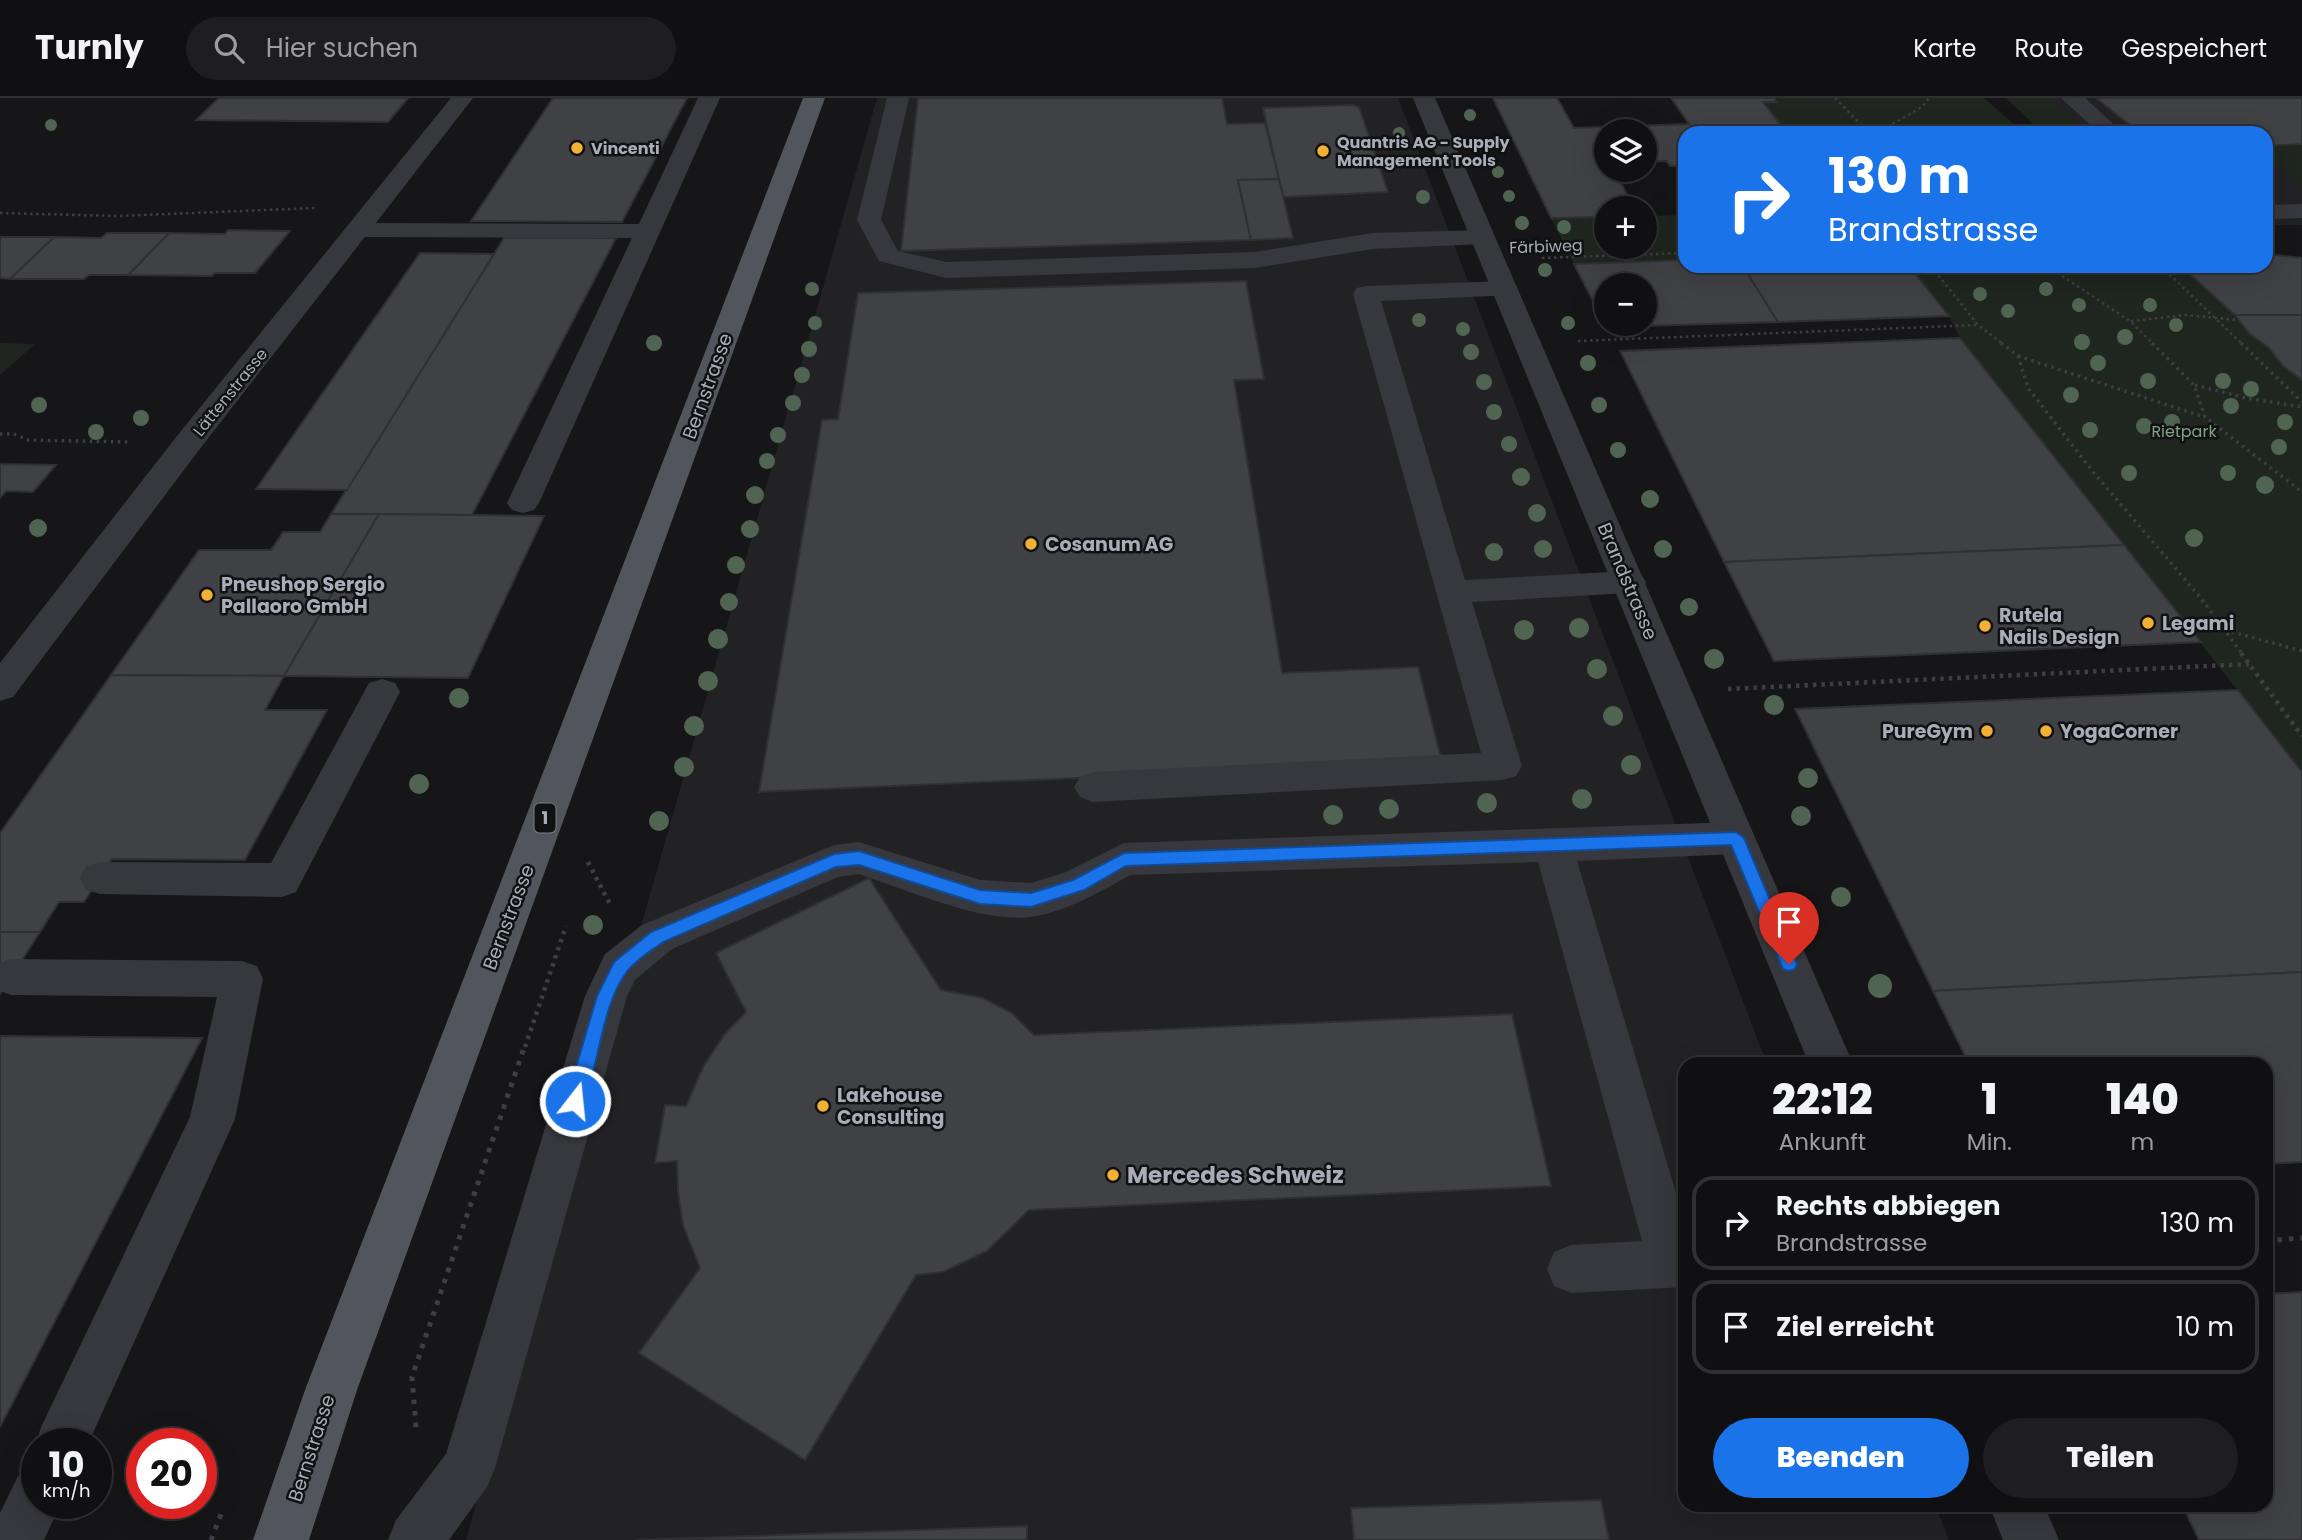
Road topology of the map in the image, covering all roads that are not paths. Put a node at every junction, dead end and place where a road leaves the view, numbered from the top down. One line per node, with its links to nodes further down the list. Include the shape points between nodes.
1 (462, 98): 10 (street, Lättenstrasse)
2 (709, 98): 11 (street)
3 (814, 98): 32 (main road, Bernstrasse / 1, via 331,1390)
4 (898, 98): 12 (street, via 869,220 888,257 946,270 1255,260 1373,241)
5 (1424, 98): 12 (street, Brandstrasse)
6 (2072, 98): 7 (street)
7 (2104, 126)
8 (2302, 211): 9 (street)
9 (2273, 212)
10 (360, 226): 11 (street); 17 (street, Lättenstrasse)
11 (647, 230): 14 (street)
12 (1482, 237): 13 (street, Brandstrasse)
13 (1499, 275): 15 (street, Brandstrasse); 16 (street, via 1366,294)
14 (523, 503)
15 (1629, 582): 16 (street); 20 (street, Brandstrasse)
16 (1452, 592): 19 (street, via 1503,766)
17 (0, 688)
18 (382, 692): 22 (street, via 282,880)
19 (1093, 787)
20 (1736, 838): 21 (street); 24 (street, Brandstrasse)
21 (1553, 846): 25 (street); 33 (street, via 1124,859 1078,885 1031,900 980,897 859,858 834,861 657,937 620,967 606,996 468,1468)
22 (100, 878)
23 (11, 977): 28 (street, via 243,979 212,1119)
24 (1828, 1057)
25 (1678, 1261)
26 (1678, 1264): 27 (street)
27 (1571, 1269)
28 (68, 1428)
29 (2020, 1512): 34 (street)
30 (26, 1519): 31 (street)
31 (16, 1540)
32 (281, 1540)
33 (416, 1540)
34 (2031, 1540)

